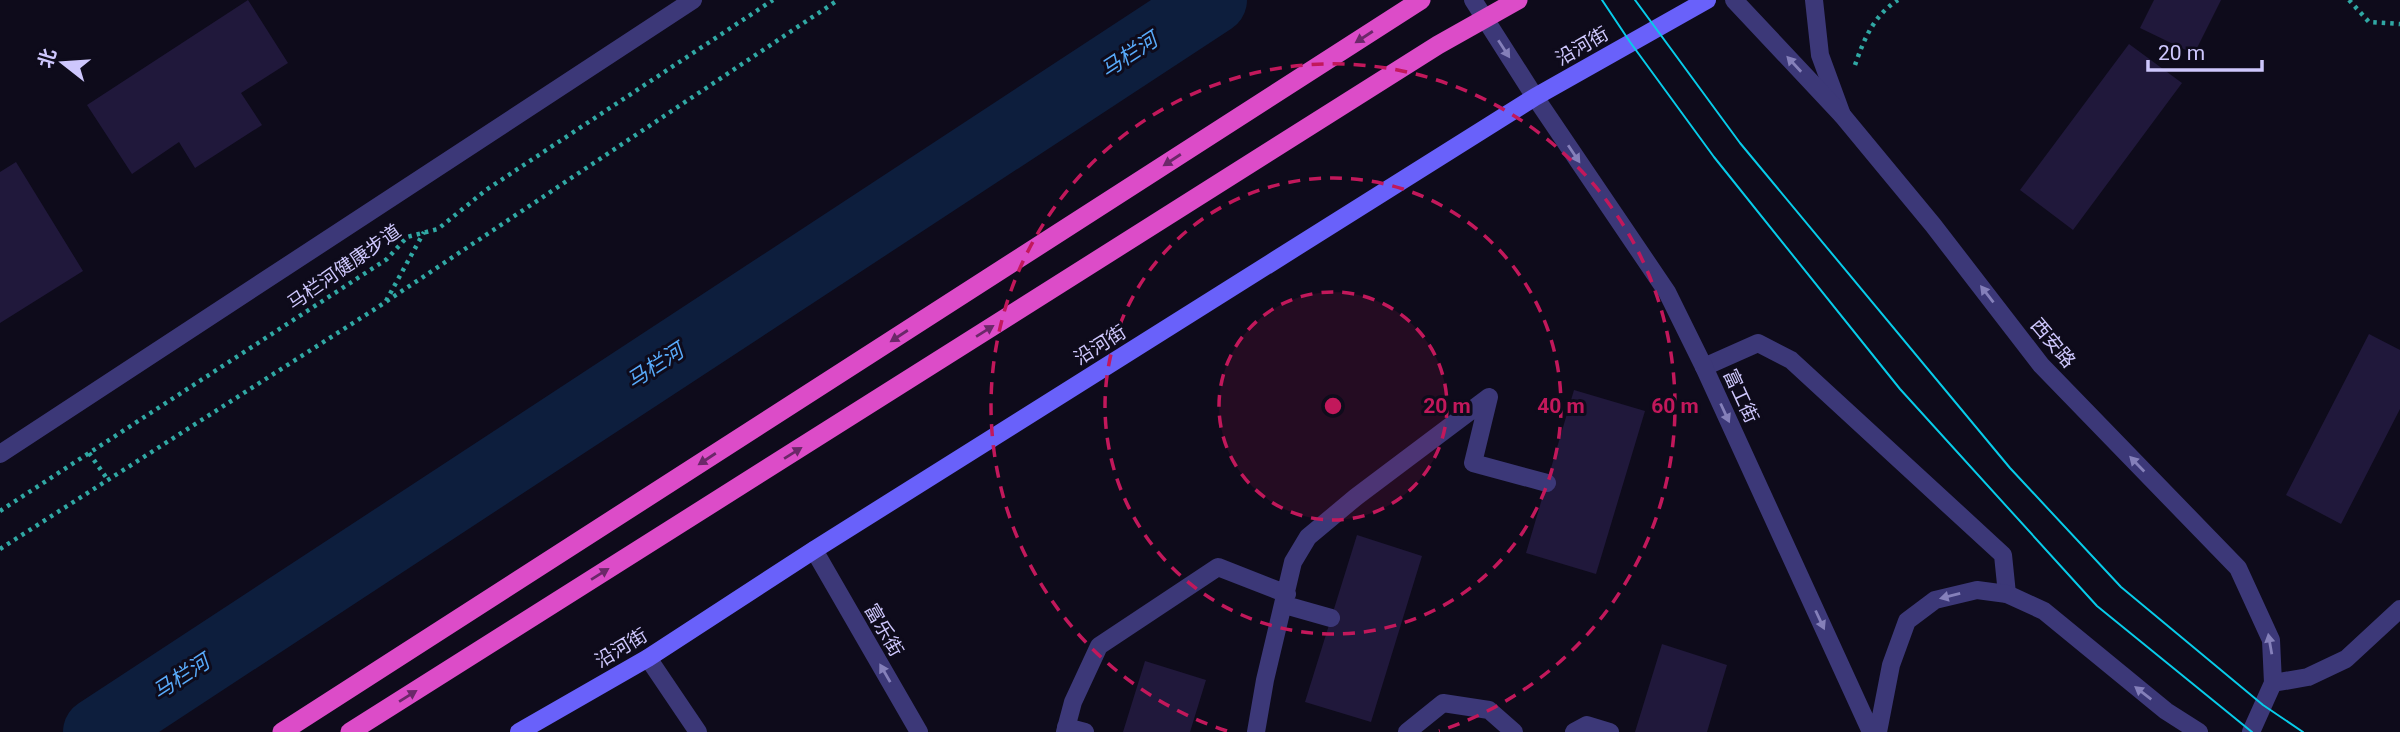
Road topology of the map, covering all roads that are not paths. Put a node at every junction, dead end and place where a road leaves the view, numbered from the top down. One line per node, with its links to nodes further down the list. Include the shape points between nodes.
1 (693, 0): 11 (street)
2 (1421, 0): 21 (highway, one-way to 21)
3 (1473, 0): 8 (street, one-way to 8)
4 (1518, 0): 22 (highway, one-way to 4, bridge, via 1426,53)
5 (1707, 0): 8 (main road, 沿河街)
6 (1734, 0): 9 (street, 西安路, one-way to 6)
7 (1814, 0): 9 (street, via 1820,55)
8 (1535, 97): 10 (street, 富工街, one-way to 10, via 1667,292); 13 (main road, 沿河街)
9 (1842, 116): 19 (street, 西安路, one-way to 9, via 2271,640 2238,568 2041,365)
10 (1704, 367): 14 (street, via 1758,343 1791,360 2003,555); 32 (street, 富工街, one-way to 32)
11 (0, 454)
12 (1547, 483): 15 (street, via 1473,463 1489,397 1308,537 1293,562)
13 (814, 550): 18 (main road, 沿河街); 25 (street, 富乐街, one-way to 13)
14 (2007, 594): 33 (street, one-way to 33, via 1977,590 1935,600 1906,621 1891,665); 34 (street, one-way to 14, via 2166,711 2044,611)
15 (1286, 599): 17 (street); 20 (street, via 1218,567 1099,646); 27 (street)
16 (2400, 609): 19 (street, via 2346,659 2308,677)
17 (1331, 618)
18 (648, 658): 23 (main road, 沿河街); 24 (street)
19 (2273, 683): 35 (street, 西安路)
20 (1065, 729): 26 (street)
21 (282, 732)
22 (350, 732)
23 (519, 732)
24 (698, 732)
25 (919, 732)
26 (1085, 732)
27 (1256, 732)
28 (1408, 732): 29 (street, via 1443,703 1489,710)
29 (1514, 732)
30 (1574, 732): 31 (street, via 1587,724)
31 (1610, 732)
32 (1871, 732)
33 (1878, 732)
34 (2199, 732)
35 (2251, 732)

